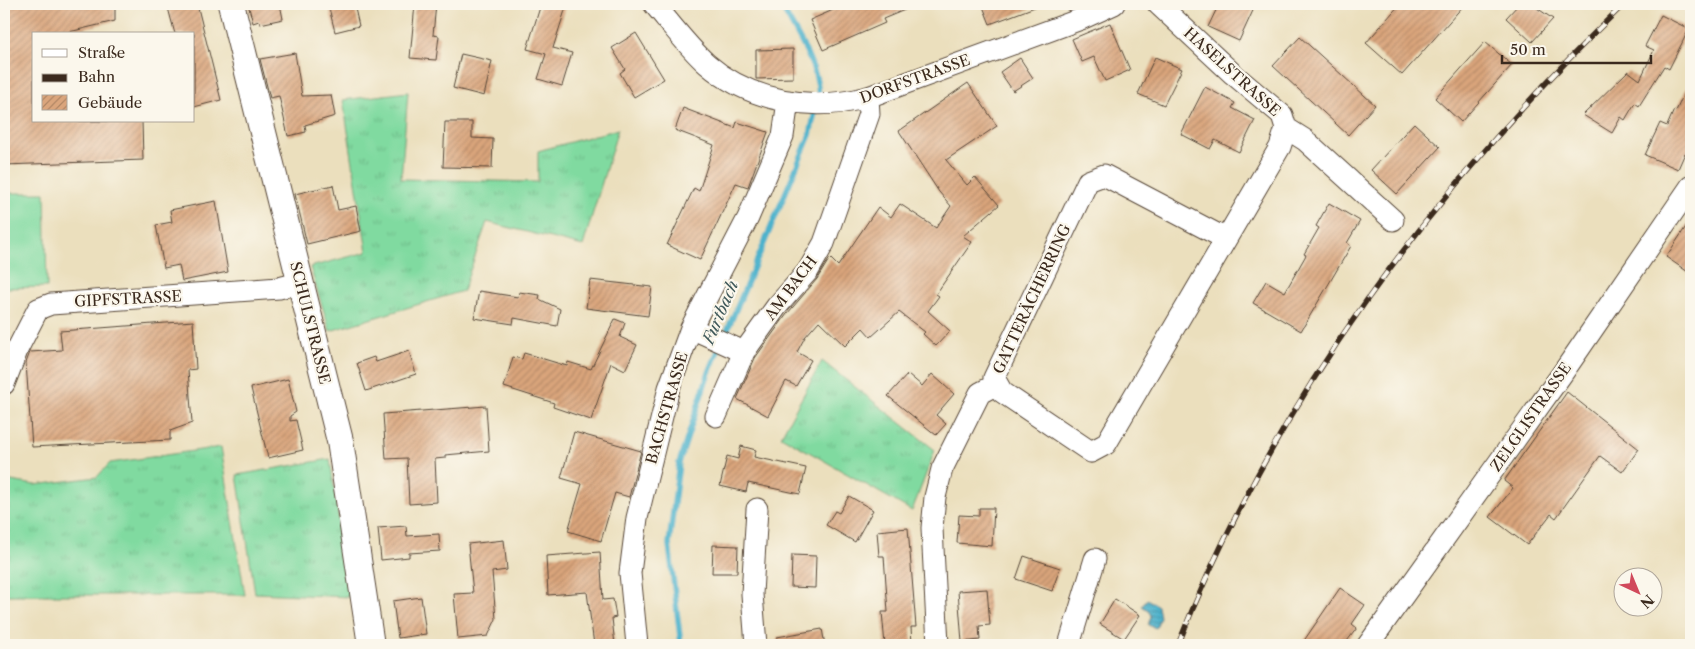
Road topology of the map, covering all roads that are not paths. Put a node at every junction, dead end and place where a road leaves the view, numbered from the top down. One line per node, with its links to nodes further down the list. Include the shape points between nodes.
1 (231, 4): 11 (street, SCHULSTRASSE)
2 (654, 4): 6 (street, DORFSTRASSE, via 709,65 757,95)
3 (1114, 4): 5 (street, DORFSTRASSE)
4 (1158, 4): 7 (street, HASELSTRASSE, via 1282,115)
5 (868, 97): 6 (street, DORFSTRASSE, via 849,102); 13 (street, AM BACH, via 869,114 824,243 808,271)
6 (795, 102): 12 (street, BACHSTRASSE)
7 (1286, 128): 9 (street, HASELSTRASSE, via 1305,140); 10 (street, GATTERÄCHERRING, via 1280,146)
8 (1691, 186): 24 (street, ZELGLISTRASSE, via 1562,374)
9 (1393, 220)
10 (1226, 239): 15 (street, GATTERÄCHERRING, via 1106,444 1091,452 1002,392); 15 (street, GATTERÄCHERRING, via 1104,175 1088,181 994,378)
11 (299, 283): 14 (street, GIPFSTRASSE, via 279,288 201,295 51,304 38,309); 19 (street, SCHULSTRASSE, via 340,441)
12 (699, 332): 13 (street); 20 (street, BACHSTRASSE, via 669,388 637,518 630,573)
13 (740, 350): 16 (street, AM BACH)
14 (4, 384)
15 (997, 384): 22 (street, via 980,393 942,469 935,497 932,528)
16 (716, 416)
17 (757, 509): 21 (street, via 752,594)
18 (1095, 559): 23 (street)
19 (371, 645)
20 (637, 645)
21 (756, 645)
22 (938, 645)
23 (1069, 645)
24 (1368, 645)

